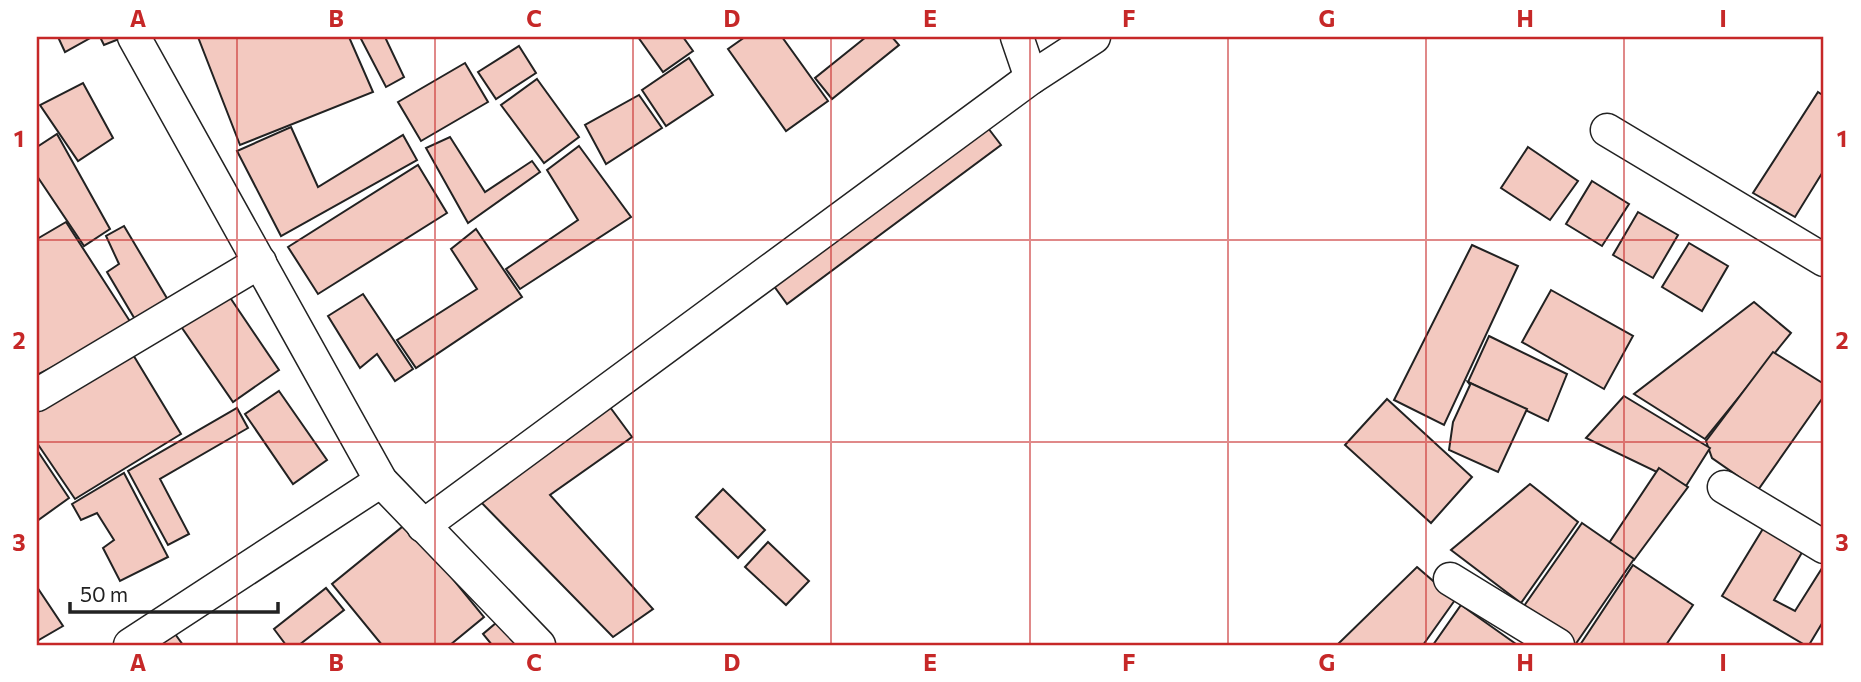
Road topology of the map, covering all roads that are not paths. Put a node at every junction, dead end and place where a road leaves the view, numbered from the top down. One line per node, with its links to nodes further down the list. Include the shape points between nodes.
1 (134, 37): 7 (street)
2 (1017, 37): 4 (street)
3 (1094, 37): 4 (street)
4 (1031, 78): 11 (street)
5 (1607, 130): 6 (street)
6 (1824, 260)
7 (260, 262): 8 (street); 9 (street)
8 (37, 395)
9 (381, 481): 11 (street); 14 (street)
10 (1724, 487): 12 (street)
11 (423, 526): 15 (street)
12 (1824, 547)
13 (1450, 579): 16 (street)
14 (130, 645)
15 (539, 645)
16 (1558, 645)

